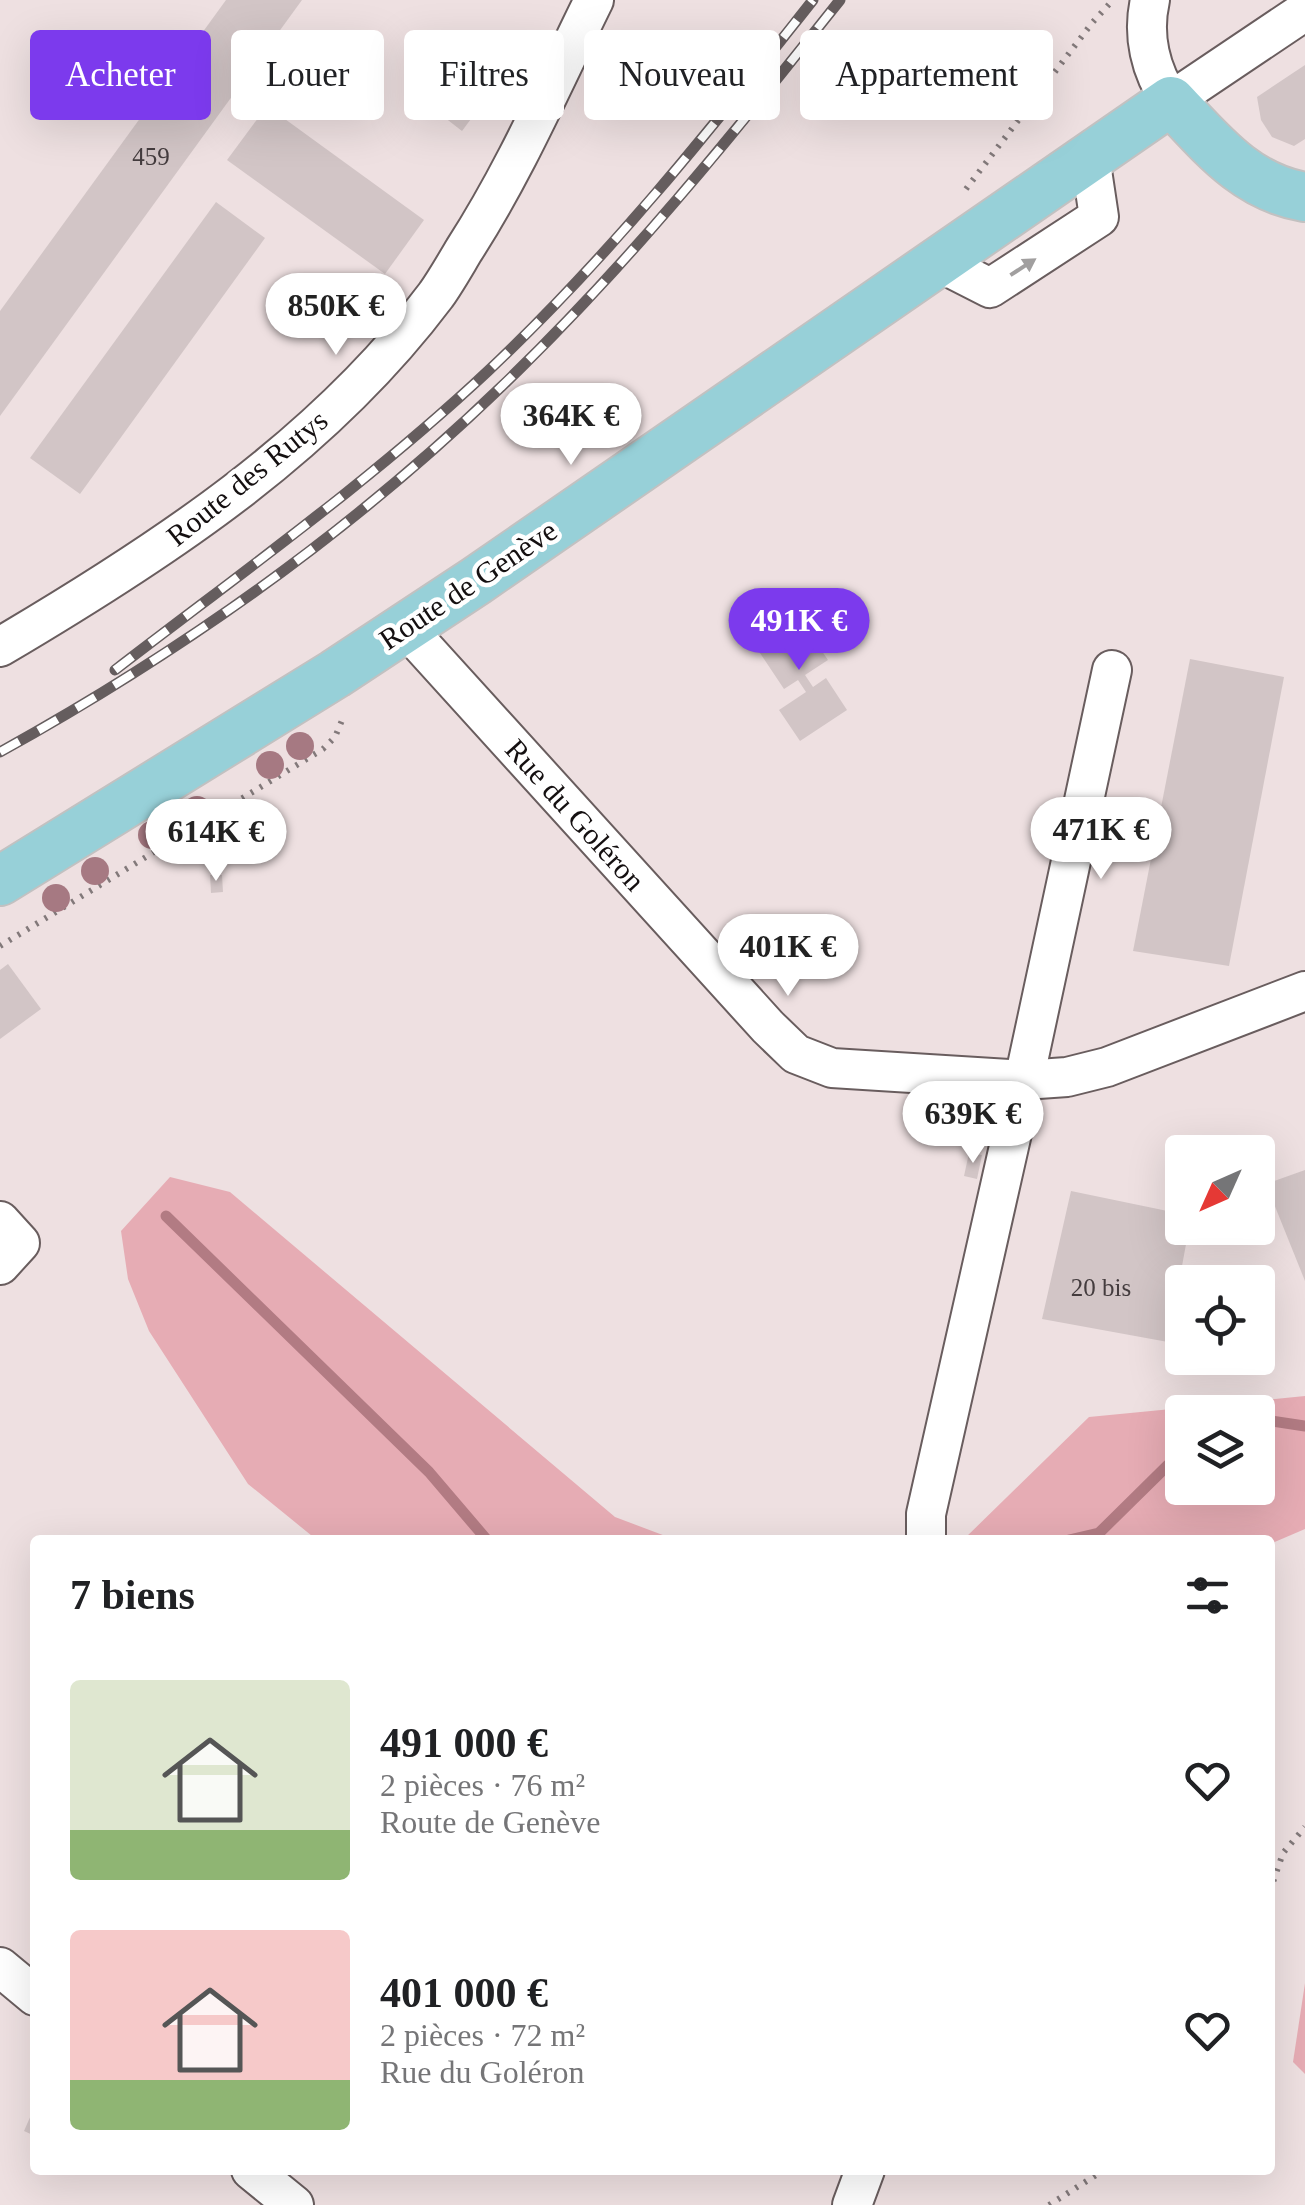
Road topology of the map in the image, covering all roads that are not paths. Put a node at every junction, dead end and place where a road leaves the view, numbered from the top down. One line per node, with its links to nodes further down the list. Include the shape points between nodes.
1 (594, 0): 7 (street, Route des Rutys, via 498,198 437,294 390,350 325,418 240,491 98,590)
2 (1150, 0): 4 (street, via 1149,50)
3 (1305, 11): 4 (street)
4 (1171, 101): 5 (main road, via 1236,168); 6 (main road, Route de Genève)
5 (1305, 197)
6 (406, 627): 9 (main road, Route de Genève); 11 (street, Rue du Goléron, via 796,1054 832,1068)
7 (0, 647)
8 (1112, 670): 11 (street)
9 (0, 881)
10 (1305, 991): 11 (street, Rue du Goléron, via 1107,1067)
11 (1024, 1080): 12 (street)
12 (926, 1535)
13 (0, 1967): 14 (street)
14 (30, 1992)
15 (257, 2175): 17 (street)
16 (863, 2175): 18 (street)
17 (294, 2205)
18 (852, 2205)

